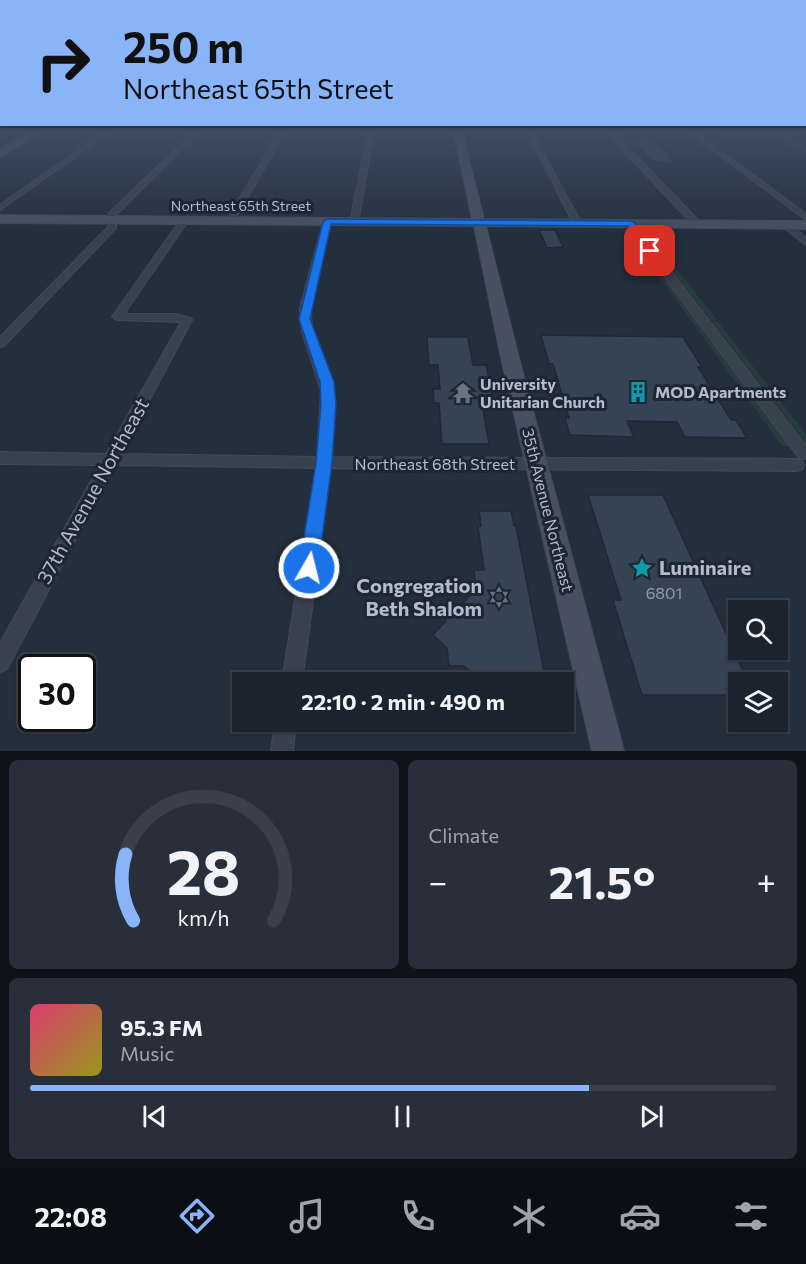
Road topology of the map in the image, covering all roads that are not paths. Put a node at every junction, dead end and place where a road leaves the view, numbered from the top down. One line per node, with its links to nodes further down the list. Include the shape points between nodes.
1 (64, 163): 9 (street)
2 (165, 163): 12 (street, via 112,215)
3 (264, 163): 14 (street)
4 (365, 163): 16 (street)
5 (464, 163): 17 (main road, 35th Avenue Northeast)
6 (545, 163): 18 (street)
7 (639, 163): 20 (street)
8 (734, 163): 10 (street)
9 (0, 208)
10 (806, 218)
11 (0, 219): 12 (main road, Northeast 65th Street)
12 (112, 220): 13 (main road, Northeast 65th Street); 24 (street, via 113,226)
13 (184, 221): 14 (main road, Northeast 65th Street); 26 (street, 37th Avenue Northeast, via 117,317 187,320)
14 (230, 221): 15 (main road, Northeast 65th Street)
15 (327, 222): 16 (main road, Northeast 65th Street); 28 (street, via 304,319 327,382)
16 (354, 222): 17 (main road, Northeast 65th Street)
17 (478, 223): 18 (main road, Northeast 65th Street); 29 (main road, 35th Avenue Northeast)
18 (577, 223): 19 (main road, Northeast 65th Street)
19 (630, 224): 20 (main road, Northeast 65th Street); 27 (street)
20 (697, 224): 21 (main road, Northeast 65th Street)
21 (786, 225): 22 (main road, Northeast 65th Street); 23 (street)
22 (806, 225)
23 (806, 242)
24 (0, 344)
25 (0, 458): 26 (street, Northeast 68th Street)
26 (111, 459): 28 (street, Northeast 68th Street); 30 (street, 37th Avenue Northeast)
27 (803, 462): 29 (street, Northeast 68th Street)
28 (324, 463): 29 (street, Northeast 68th Street); 31 (street)
29 (537, 464): 34 (main road, 35th Avenue Northeast)
30 (0, 662)
31 (293, 672)
32 (285, 732): 33 (street)
33 (282, 751)
34 (608, 751)

